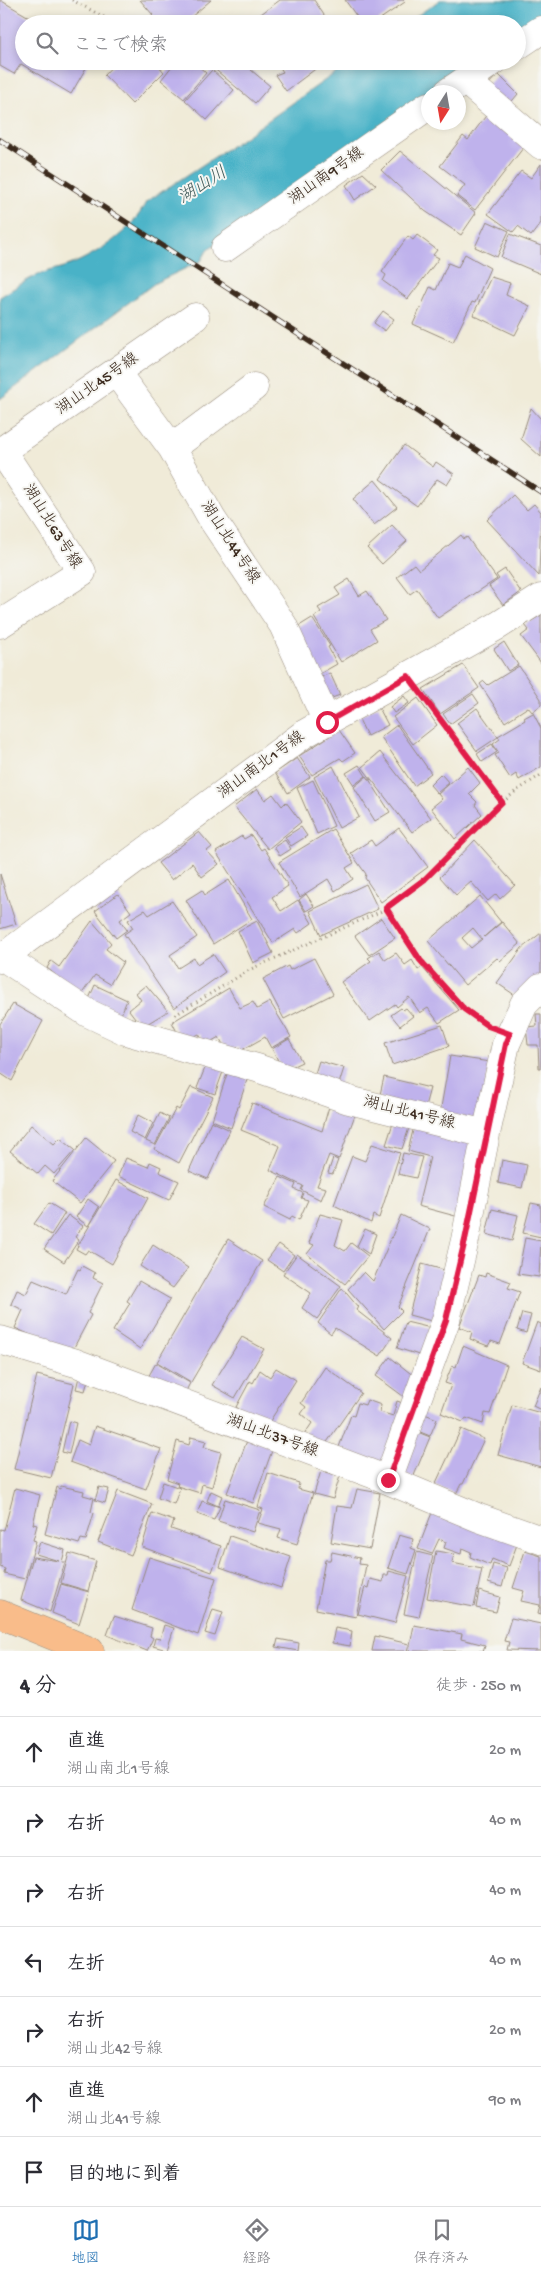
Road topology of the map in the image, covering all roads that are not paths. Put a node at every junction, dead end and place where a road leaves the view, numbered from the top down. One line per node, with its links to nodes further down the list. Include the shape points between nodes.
1 (541, 30): 2 (street)
2 (526, 40)
3 (481, 70): 4 (street)
4 (460, 85)
5 (466, 93): 7 (street)
6 (421, 111): 8 (street, 湖山南9号線)
7 (541, 145)
8 (225, 248)
9 (195, 317): 10 (street, 湖山北45号線)
10 (116, 372): 12 (street, 湖山北44号線); 13 (street, 湖山北45号線)
11 (254, 387): 12 (street)
12 (172, 448): 16 (street, 湖山北44号線, via 212,519 283,626)
13 (1, 452): 15 (street, 湖山北63号線, via 82,572)
14 (541, 598): 16 (street, 湖山南北1号線)
15 (0, 624)
16 (327, 722): 17 (street, 湖山南北1号線, via 304,734)
17 (2, 958): 19 (street, 湖山北41号線, via 88,1013 141,1036 257,1068 349,1100)
18 (541, 987): 19 (street, via 524,1004 510,1034)
19 (486, 1134): 21 (street, via 446,1320)
20 (0, 1340): 21 (street, 湖山北37号線, via 76,1364)
21 (388, 1480): 22 (street, 湖山北37号線)
22 (541, 1540)
23 (0, 1614): 24 (main road)
24 (77, 1649)

